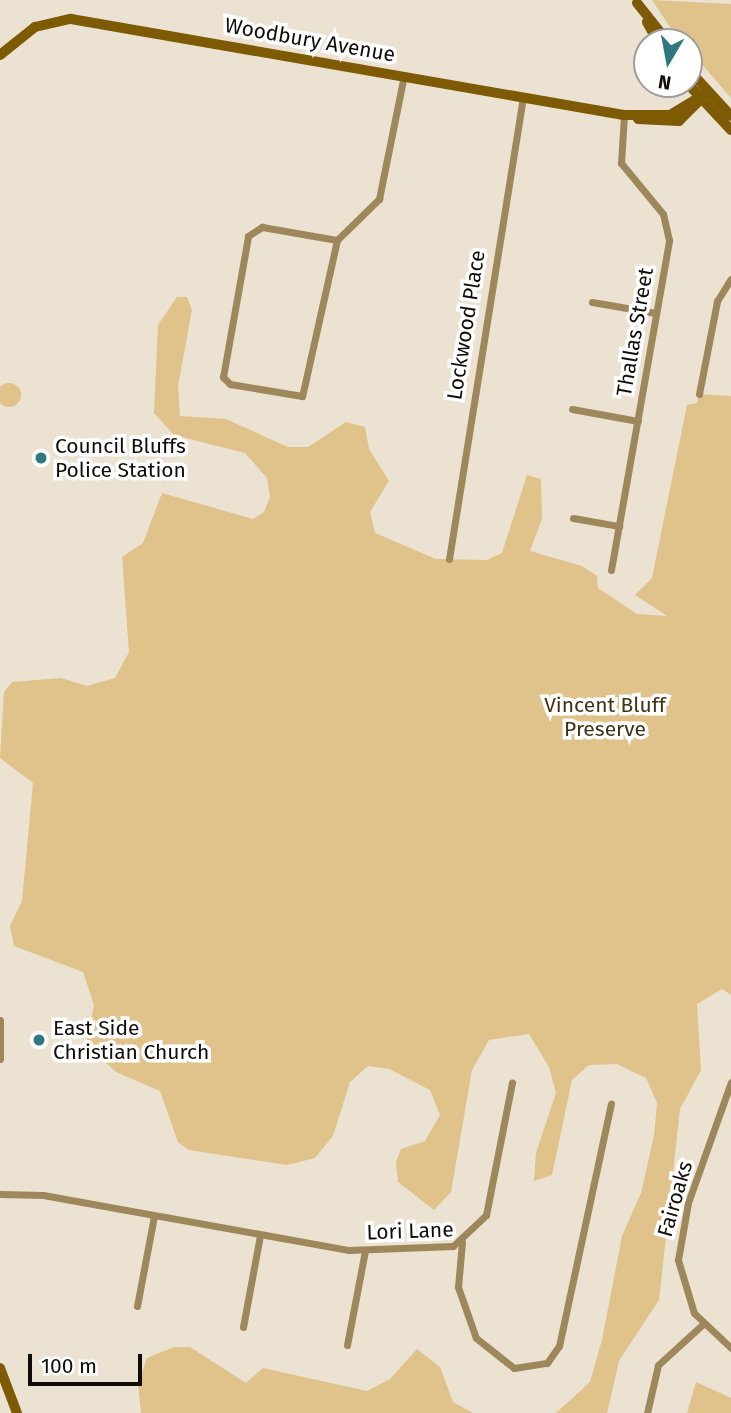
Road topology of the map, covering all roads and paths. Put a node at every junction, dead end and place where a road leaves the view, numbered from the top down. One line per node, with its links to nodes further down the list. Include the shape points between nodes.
1 (636, 1): 2 (main road); 3 (main road)
2 (650, 28)
3 (657, 28)
4 (0, 55): 5 (main road, Woodbury Avenue, via 35,27 71,19)
5 (404, 75): 6 (main road, Woodbury Avenue); 16 (street, via 379,199)
6 (523, 96): 12 (main road, Woodbury Avenue); 25 (street, Lockwood Place)
7 (703, 97): 13 (main road)
8 (703, 97): 14 (main road)
9 (686, 98): 11 (main road)
10 (700, 98): 11 (main road)
11 (686, 112): 12 (main road, Woodbury Avenue, via 661,124); 13 (main road)
12 (624, 114): 19 (street, Thallas Street, via 621,163 668,229)
13 (715, 115): 15 (main road)
14 (731, 116)
15 (731, 131)
16 (337, 240): 16 (street, via 262,227 252,231 223,374 230,384 298,397 307,392)
17 (731, 279): 20 (street, via 717,301)
18 (592, 302): 19 (street)
19 (656, 313): 22 (street, Thallas Street)
20 (699, 394)
21 (572, 409): 22 (street)
22 (638, 421): 24 (street, Thallas Street)
23 (573, 518): 24 (street)
24 (619, 526): 26 (street, Thallas Street)
25 (449, 559)
26 (611, 570)
27 (0, 1020): 28 (street)
28 (0, 1059)
29 (731, 1082): 38 (street, Fairoaks, via 679,1246 683,1287)
30 (512, 1083): 35 (street, via 487,1211)
31 (611, 1104): 35 (street, Lori Lane, via 559,1346 547,1363 514,1368 477,1338 458,1287)
32 (0, 1194): 33 (street, Lori Lane, via 43,1195)
33 (154, 1216): 34 (street, Lori Lane); 37 (street)
34 (260, 1235): 36 (street, Lori Lane); 39 (street)
35 (462, 1242): 36 (street, Lori Lane)
36 (365, 1251): 40 (street)
37 (137, 1306)
38 (703, 1324): 41 (street); 44 (street, via 658,1365)
39 (243, 1326)
40 (347, 1345)
41 (731, 1348)
42 (0, 1368): 43 (main road)
43 (17, 1413)
44 (647, 1413)

